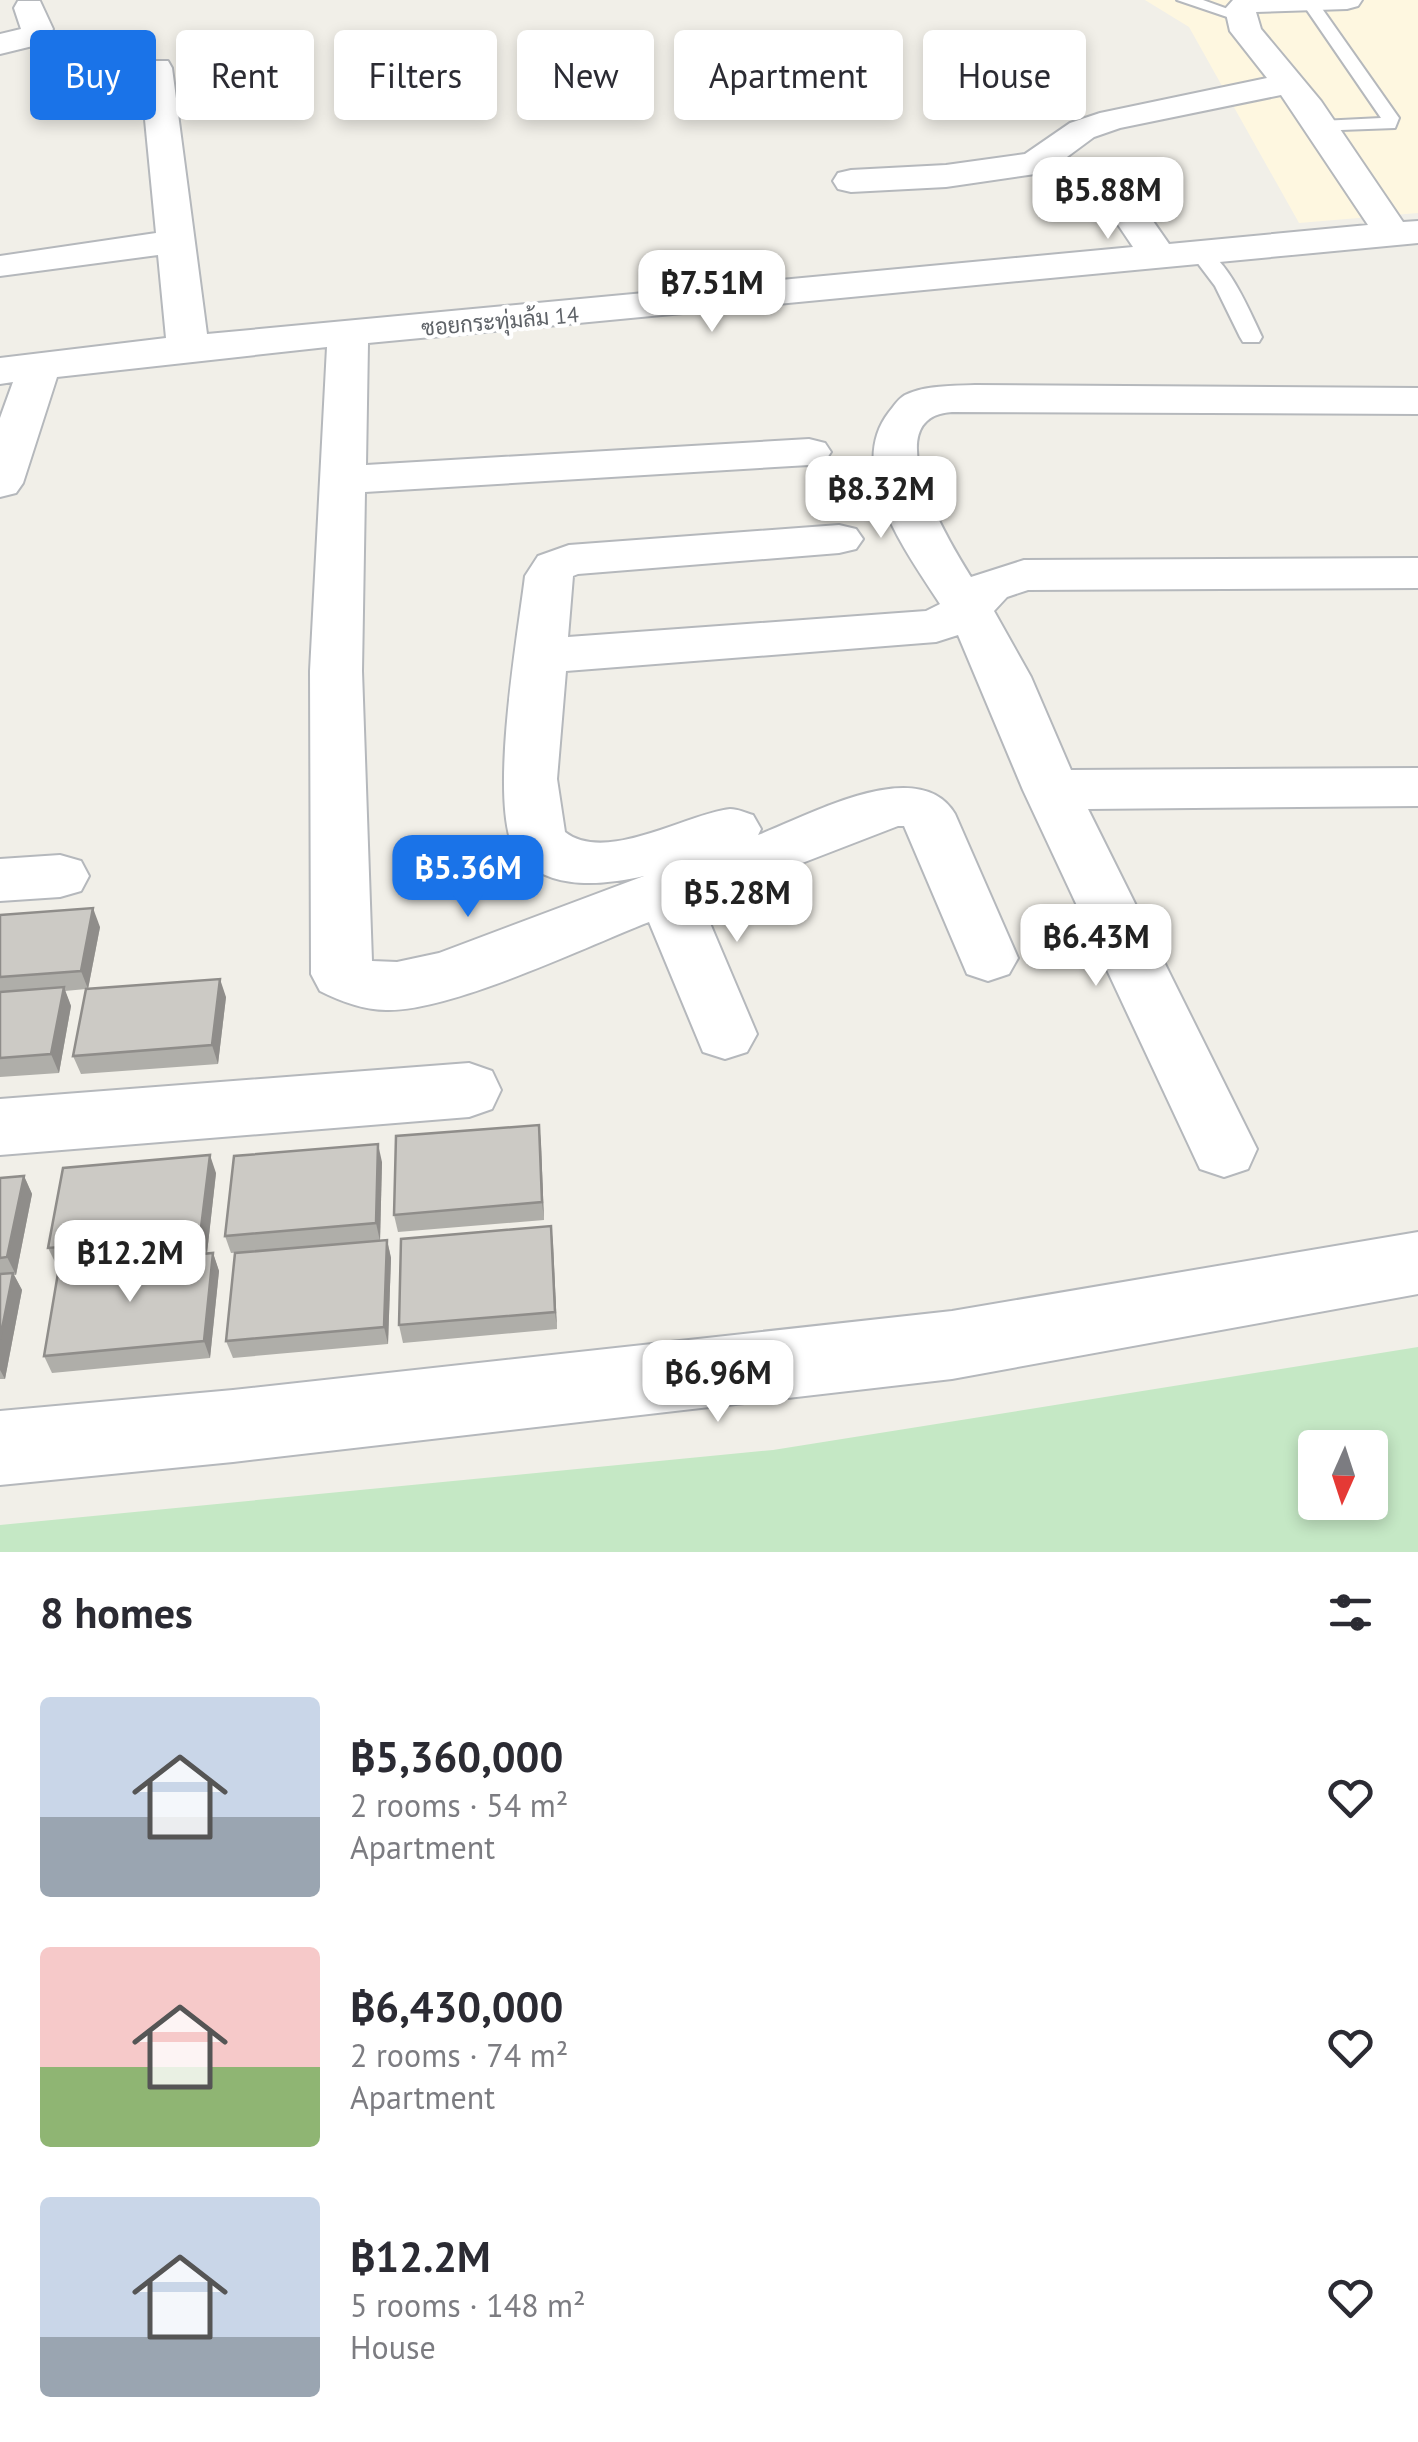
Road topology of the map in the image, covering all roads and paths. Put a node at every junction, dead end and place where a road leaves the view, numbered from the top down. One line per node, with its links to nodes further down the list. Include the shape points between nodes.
1 (1186, 0): 5 (lane)
2 (1347, 0): 3 (street)
3 (1308, 1): 5 (street, via 1248,3); 9 (lane, via 1390,118 1388,124)
4 (25, 7): 6 (street, via 34,36)
5 (1242, 17): 8 (street)
6 (0, 44)
7 (156, 68): 13 (street)
8 (1289, 83): 9 (street); 10 (street, via 1112,120 1082,130 1035,162)
9 (1322, 127): 12 (street)
10 (851, 182)
11 (1112, 189): 15 (street)
12 (1406, 234): 14 (street, ซอยกระทุ่มล้ม 14)
13 (177, 241): 16 (street); 19 (street)
14 (1200, 253): 15 (street, ซอยกระทุ่มล้ม 14); 18 (lane, via 1225,284)
15 (1159, 257): 17 (street, ซอยกระทุ่มล้ม 14)
16 (7, 266)
17 (348, 335): 19 (street, ซอยกระทุ่มล้ม 14); 23 (street)
18 (1251, 336)
19 (188, 348): 20 (street, ซอยกระทุ่มล้ม 14)
20 (20, 369): 24 (street)
21 (1418, 401): 27 (street, via 976,398 918,405 906,417 894,459 924,542)
22 (809, 452): 23 (street)
23 (343, 480): 34 (street, via 336,670 342,974 363,986 423,981)
24 (0, 484)
25 (839, 539): 28 (street, via 570,560 550,576)
26 (1418, 572): 27 (street, via 1024,575 990,586)
27 (966, 612): 28 (street, via 936,626); 30 (street, via 984,637)
28 (540, 656): 31 (street, via 529,779 538,842 563,860 620,859 691,846)
29 (1418, 787): 30 (street)
30 (1051, 790): 39 (street)
31 (819, 794)
32 (60, 876): 33 (street)
33 (0, 880)
34 (666, 890): 35 (street, via 892,806 913,806 926,814); 36 (street)
35 (988, 958)
36 (724, 1034)
37 (469, 1090): 38 (street)
38 (0, 1128)
39 (1224, 1148)
40 (1418, 1263): 41 (street, via 952,1345)
41 (0, 1448)

